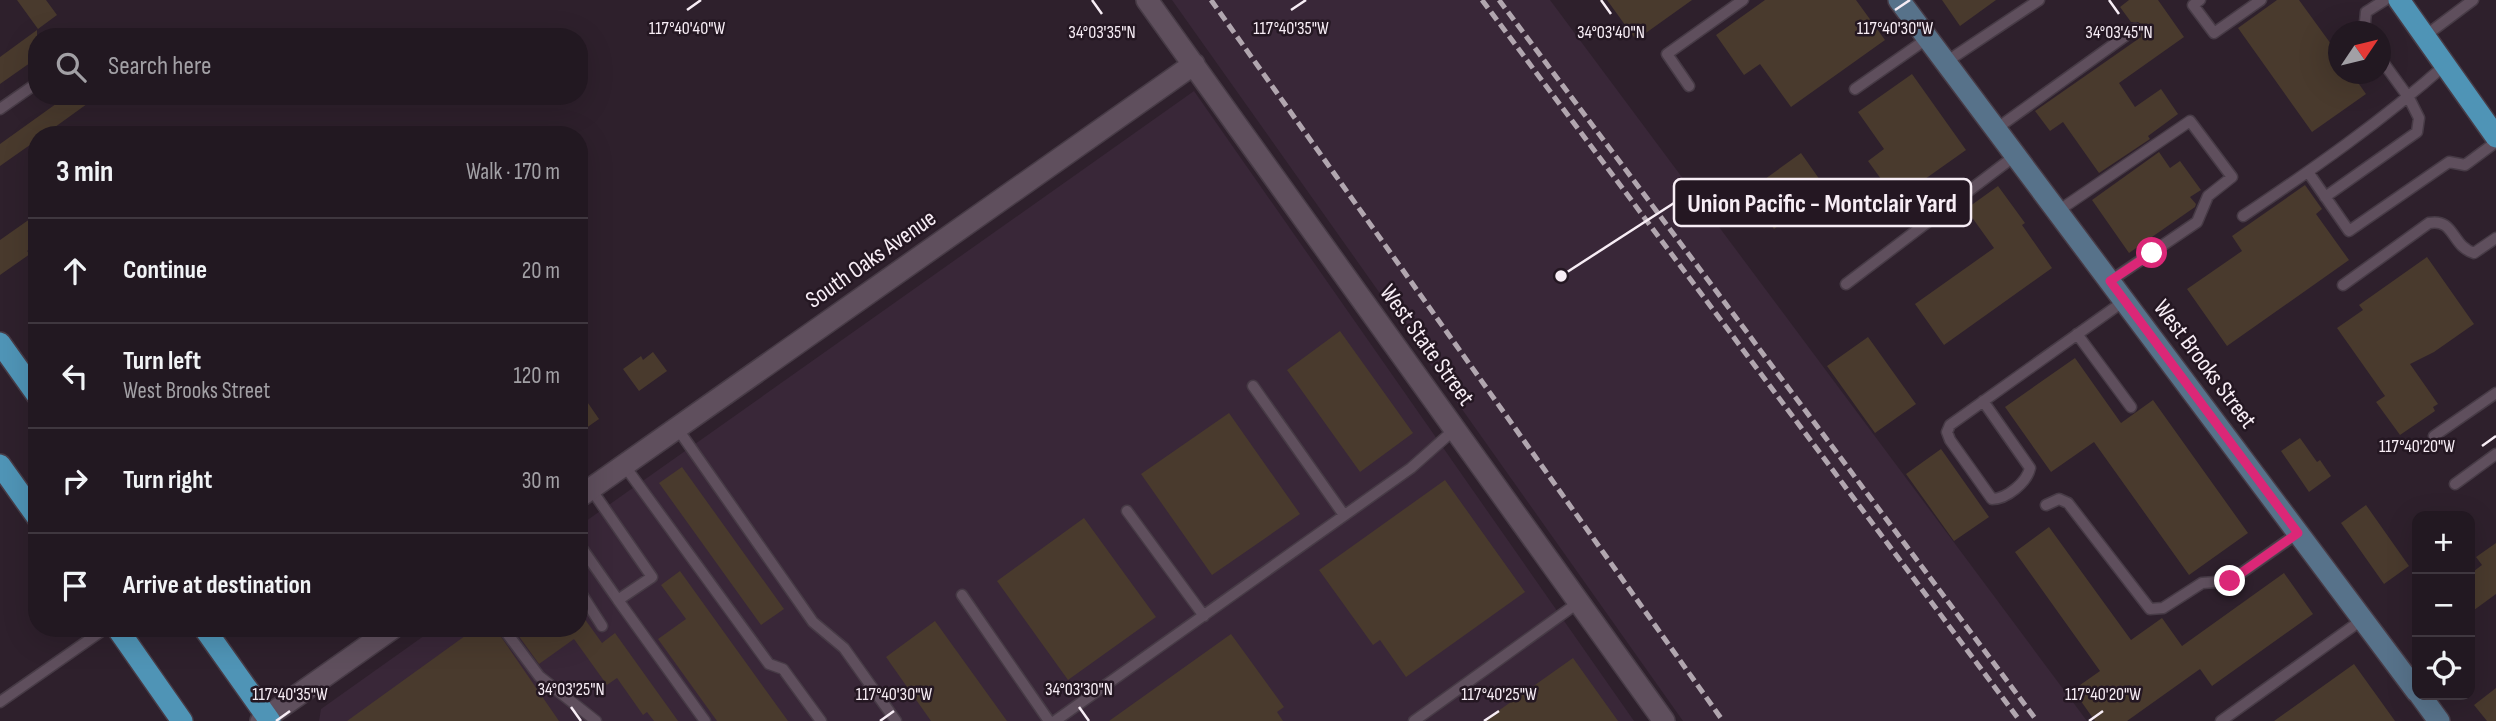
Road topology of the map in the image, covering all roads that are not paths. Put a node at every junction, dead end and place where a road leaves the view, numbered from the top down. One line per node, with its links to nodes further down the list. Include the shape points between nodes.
1 (1147, 0): 15 (street, West State Street)
2 (1742, 0): 18 (lane, via 1667,54)
3 (1899, 0): 13 (street, West Brooks Street)
4 (2039, 0): 14 (lane)
5 (2200, 0): 9 (lane, via 2193,5 2214,33)
6 (2385, 0): 10 (lane, via 2366,12)
7 (2399, 0): 12 (main road)
8 (2473, 0): 12 (lane)
9 (2258, 1)
10 (2365, 21)
11 (2134, 29): 23 (lane)
12 (2425, 36): 16 (main road)
13 (1928, 38): 14 (street, West Brooks Street); 20 (lane)
14 (1946, 62): 23 (street, West Brooks Street)
15 (1194, 64): 43 (street, South Oaks Avenue); 44 (street, West State Street)
16 (2445, 65): 21 (lane); 24 (main road)
17 (2391, 72): 21 (lane)
18 (1689, 86)
19 (28, 89): 22 (lane)
20 (1855, 89)
21 (2409, 98): 27 (lane); 28 (lane, via 2419,118 2417,132)
22 (0, 109)
23 (1996, 129): 26 (street, West Brooks Street)
24 (2496, 136)
25 (2496, 142): 28 (lane, via 2465,165 2449,162 2349,231)
26 (2016, 155): 29 (street, West Brooks Street); 33 (lane)
27 (2308, 172): 28 (lane); 30 (lane)
28 (2325, 197)
29 (2057, 211): 32 (street, West Brooks Street); 32 (lane, via 2190,121 2232,177 2208,196 2197,222)
30 (2243, 216)
31 (2496, 238): 34 (lane, via 2474,253 2460,244 2445,223 2429,223)
32 (2110, 281): 35 (street, West Brooks Street)
33 (1846, 284)
34 (2343, 285)
35 (2124, 300): 36 (lane); 56 (street, West Brooks Street)
36 (2077, 334): 41 (lane); 42 (lane)
37 (0, 343): 38 (main road)
38 (28, 382)
39 (1253, 386): 55 (lane)
40 (2496, 393): 45 (lane)
41 (1983, 401): 41 (lane, via 1947,432 1992,499 1999,499 2028,478 2031,468)
42 (2131, 407)
43 (677, 428): 47 (street, South Oaks Avenue); 78 (lane, via 813,622 844,648)
44 (1455, 429): 55 (lane); 60 (street, West State Street)
45 (2434, 436)
46 (2496, 454): 49 (lane)
47 (624, 465): 50 (street, South Oaks Avenue); 77 (lane, via 769,664 783,669)
48 (3, 476): 53 (main road)
49 (2455, 484)
50 (588, 491)
51 (588, 497): 59 (lane, via 652,577)
52 (2046, 505): 56 (lane, via 2059,499 2068,503 2150,609 2163,608 2202,583 2230,581)
53 (28, 506)
54 (1128, 511): 62 (lane)
55 (1344, 515): 62 (lane)
56 (2298, 533): 63 (street, West Brooks Street)
57 (588, 557): 59 (lane)
58 (962, 595): 79 (lane)
59 (618, 600): 76 (lane)
60 (1579, 602): 81 (lane); 82 (street, West State Street)
61 (588, 604): 64 (lane)
62 (1204, 616): 80 (lane)
63 (2363, 619): 70 (street, West Brooks Street); 83 (lane)
64 (602, 626)
65 (93, 637): 72 (lane)
66 (123, 637): 74 (main road)
67 (210, 637): 73 (main road)
68 (381, 637): 73 (street)
69 (510, 637): 75 (lane, via 539,676)
70 (2412, 685)
71 (2423, 700): 84 (street, West Brooks Street)
72 (0, 702)
73 (266, 720)
74 (182, 721)
75 (596, 721)
76 (705, 721)
77 (821, 721)
78 (896, 721)
79 (1049, 721)
80 (1055, 721)
81 (1414, 721)
82 (1664, 721)
83 (2221, 721)
84 (2439, 721)

